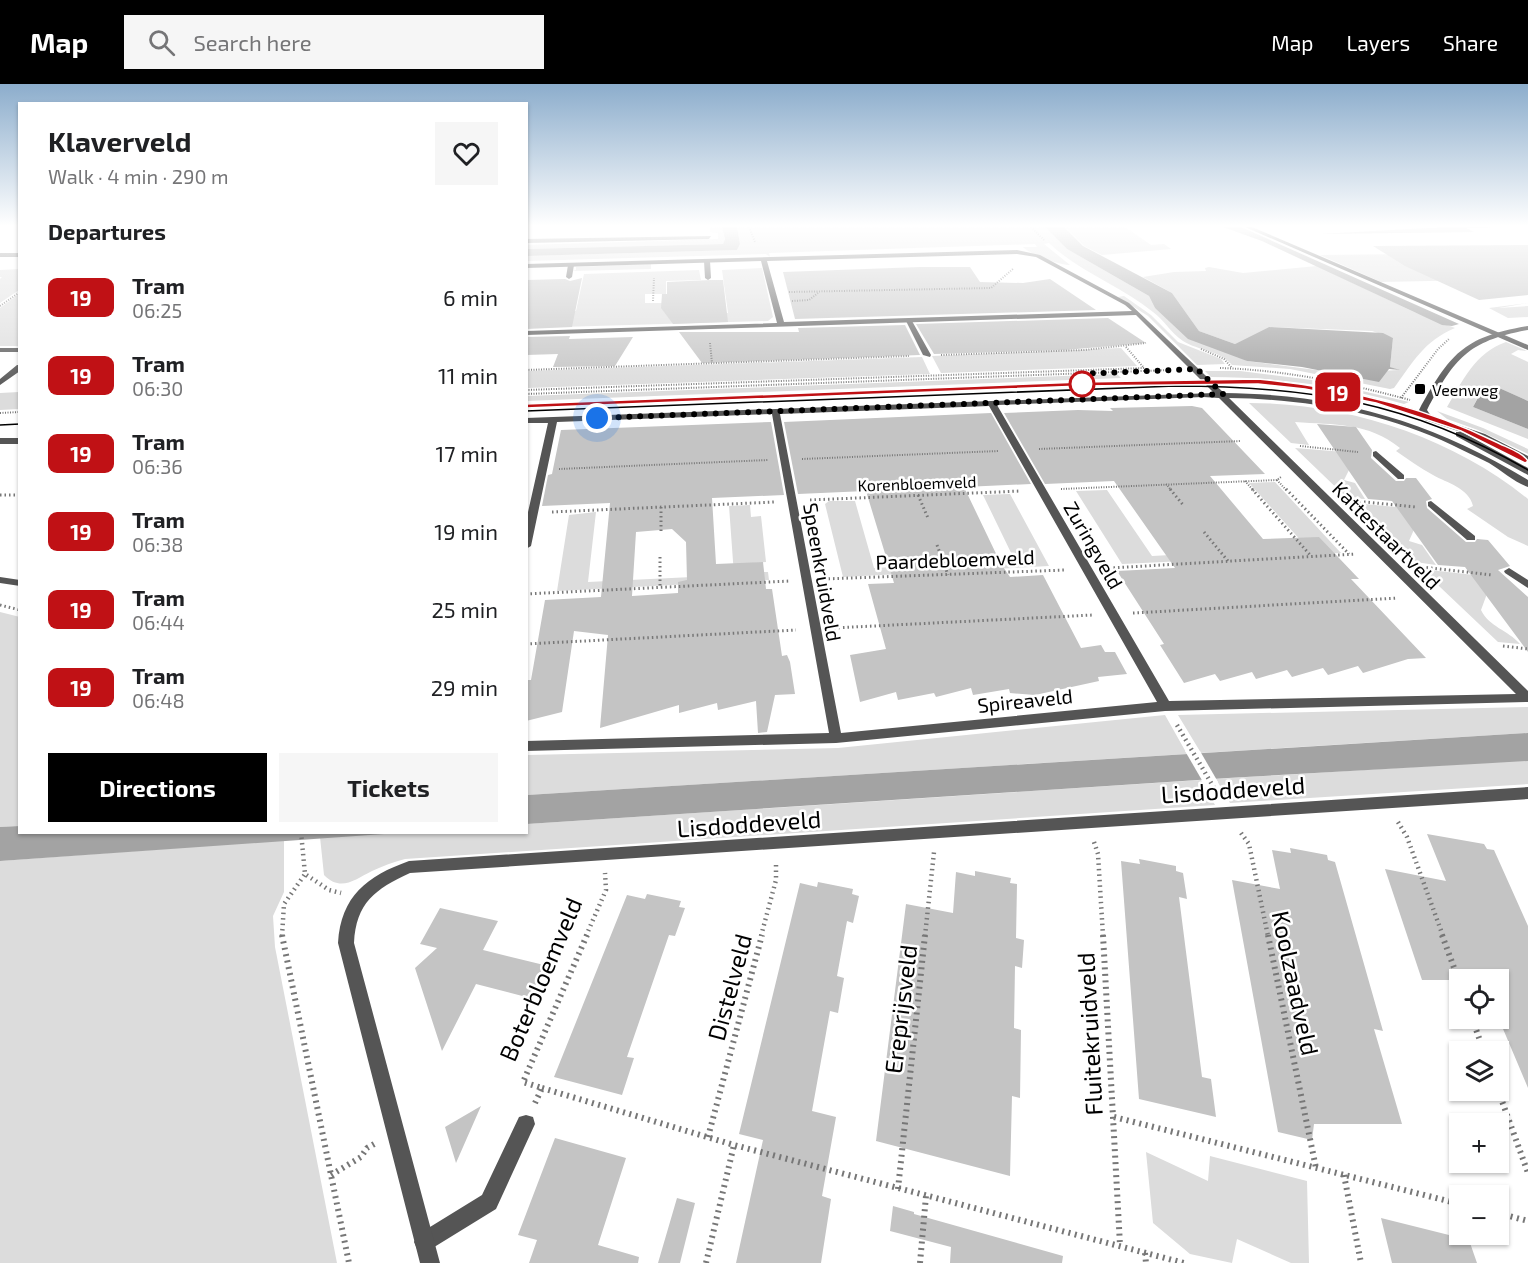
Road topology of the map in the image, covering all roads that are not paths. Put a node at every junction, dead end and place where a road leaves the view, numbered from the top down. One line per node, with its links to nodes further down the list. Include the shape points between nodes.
1 (770, 282): 6 (street)
2 (1087, 282): 4 (street, Kattestaartveld)
3 (1374, 282): 9 (street)
4 (1138, 313): 5 (street); 16 (street, Kattestaartveld)
5 (909, 321): 6 (street); 13 (street)
6 (781, 325): 8 (street)
7 (1528, 328): 9 (street)
8 (528, 333)
9 (1494, 334): 10 (street); 21 (street, via 1468,345 1458,355 1426,405 1425,415)
10 (1528, 348)
11 (0, 350): 12 (street)
12 (18, 350)
13 (927, 355)
14 (18, 369): 15 (street)
15 (0, 383)
16 (1223, 394): 17 (street); 28 (street, via 1310,400 1412,424 1455,441); 36 (street, Kattestaartveld)
17 (992, 403): 18 (street); 37 (street, Zuringveld)
18 (776, 412): 19 (street); 38 (street, Speenkruidveld)
19 (553, 420): 20 (street); 30 (street)
20 (528, 421)
21 (1440, 422): 25 (street, via 1482,436); 26 (street)
22 (0, 441): 23 (street)
23 (18, 441)
24 (1376, 454): 27 (street)
25 (1528, 459)
26 (1528, 472)
27 (1401, 477)
28 (1528, 484)
29 (1434, 507): 31 (street)
30 (528, 537)
31 (1471, 538)
32 (1513, 574): 35 (street)
33 (0, 580): 34 (street)
34 (18, 583)
35 (1528, 585)
36 (1528, 698): 37 (street, Spireaveld)
37 (1165, 706): 38 (street, Spireaveld)
38 (836, 738): 39 (street, Spireaveld)
39 (528, 746)
40 (1528, 793): 42 (street, Lisdoddeveld, via 410,867 375,884 359,899 346,925 346,943)
41 (526, 1124): 42 (street, via 489,1202)
42 (424, 1242): 43 (street, Lisdoddeveld)
43 (430, 1263)

